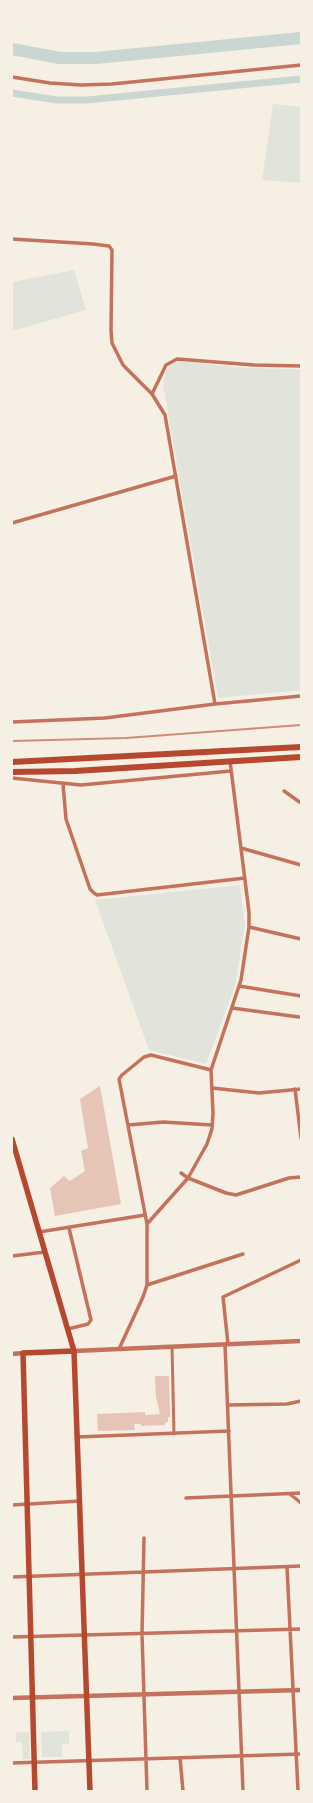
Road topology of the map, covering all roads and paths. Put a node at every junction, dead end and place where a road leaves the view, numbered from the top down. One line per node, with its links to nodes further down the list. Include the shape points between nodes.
1 (301, 65): 2 (street, via 112,84 50,83)
2 (12, 77)
3 (12, 239): 5 (street, via 106,245 111,248 112,343 123,365)
4 (301, 366): 5 (street, via 177,359 166,365)
5 (152, 394): 6 (street, via 165,415)
6 (176, 476): 7 (street); 9 (street)
7 (12, 523)
8 (301, 696): 9 (street)
9 (214, 704): 10 (street, via 105,718)
10 (12, 722)
11 (301, 747): 14 (main road)
12 (301, 757): 13 (main road)
13 (230, 761): 15 (street); 16 (main road, via 75,771)
14 (12, 762)
15 (231, 771): 18 (street); 21 (street)
16 (12, 772)
17 (12, 778): 18 (street)
18 (63, 784): 23 (street, via 66,819 90,890 97,895)
19 (284, 791): 20 (street)
20 (301, 803)
21 (241, 848): 22 (street); 23 (street)
22 (301, 865)
23 (245, 878): 24 (street)
24 (249, 926): 25 (street); 26 (street)
25 (301, 939)
26 (239, 986): 27 (street); 28 (street)
27 (301, 996)
28 (232, 1008): 29 (street); 30 (street)
29 (299, 1017)
30 (211, 1070): 31 (street); 34 (street, via 151,1055 146,1056 119,1079)
31 (212, 1088): 32 (street, via 259,1093); 35 (street)
32 (295, 1089): 33 (street); 36 (street)
33 (301, 1089)
34 (128, 1125): 35 (street, via 164,1122); 41 (street)
35 (212, 1125): 40 (street, via 207,1144)
36 (301, 1138)
37 (12, 1140): 44 (main road)
38 (181, 1173): 40 (street)
39 (301, 1177): 40 (street, via 236,1195)
40 (188, 1178): 42 (street)
41 (145, 1215): 42 (street); 43 (street)
42 (147, 1224): 49 (street)
43 (69, 1228): 44 (street); 50 (street, via 91,1320 88,1324)
44 (39, 1232): 45 (main road)
45 (45, 1252): 47 (street); 50 (main road)
46 (243, 1254): 49 (street)
47 (12, 1256)
48 (301, 1260): 52 (street, via 223,1297)
49 (147, 1285): 54 (street)
50 (68, 1329): 55 (main road)
51 (301, 1341): 52 (street)
52 (227, 1344): 53 (street); 59 (street)
53 (172, 1346): 54 (street); 61 (street)
54 (119, 1349): 55 (street)
55 (74, 1351): 56 (main road); 62 (main road)
56 (23, 1353): 57 (street); 69 (main road)
57 (12, 1354)
58 (301, 1401): 59 (street, via 287,1404)
59 (228, 1406): 60 (street)
60 (229, 1432): 61 (street); 65 (street)
61 (174, 1434): 62 (street)
62 (78, 1437): 67 (main road)
63 (301, 1493): 64 (street)
64 (289, 1494): 65 (street); 68 (street)
65 (231, 1496): 66 (street); 74 (street)
66 (186, 1498)
67 (80, 1501): 69 (street); 76 (main road)
68 (301, 1503)
69 (27, 1504): 70 (street); 77 (main road)
70 (12, 1505)
71 (144, 1538): 75 (street)
72 (301, 1566): 73 (street)
73 (287, 1567): 74 (street); 79 (street)
74 (233, 1569): 75 (street); 81 (street)
75 (144, 1572): 76 (street); 82 (street)
76 (82, 1574): 77 (street); 83 (main road)
77 (29, 1576): 78 (street); 85 (main road)
78 (12, 1577)
79 (290, 1629): 80 (street); 81 (street); 86 (street)
80 (301, 1629)
81 (236, 1631): 82 (street); 88 (street)
82 (142, 1634): 83 (street); 89 (street)
83 (85, 1635): 85 (street); 90 (main road)
84 (12, 1637): 85 (street)
85 (30, 1637): 91 (main road)
86 (293, 1690): 87 (street); 88 (street); 93 (street)
87 (301, 1690)
88 (238, 1691): 89 (street); 95 (street)
89 (144, 1694): 90 (street); 97 (street)
90 (87, 1696): 91 (street); 98 (main road)
91 (32, 1697): 92 (street); 99 (main road)
92 (12, 1698)
93 (296, 1754): 94 (street); 95 (street); 106 (street)
94 (301, 1754)
95 (242, 1756): 96 (street); 105 (street)
96 (180, 1758): 97 (street); 104 (street)
97 (146, 1760): 98 (street); 103 (street)
98 (89, 1761): 99 (street); 102 (main road)
99 (34, 1762): 100 (street); 101 (main road)
100 (12, 1763)
101 (35, 1791)
102 (90, 1791)
103 (147, 1791)
104 (183, 1791)
105 (243, 1791)
106 (298, 1791)

